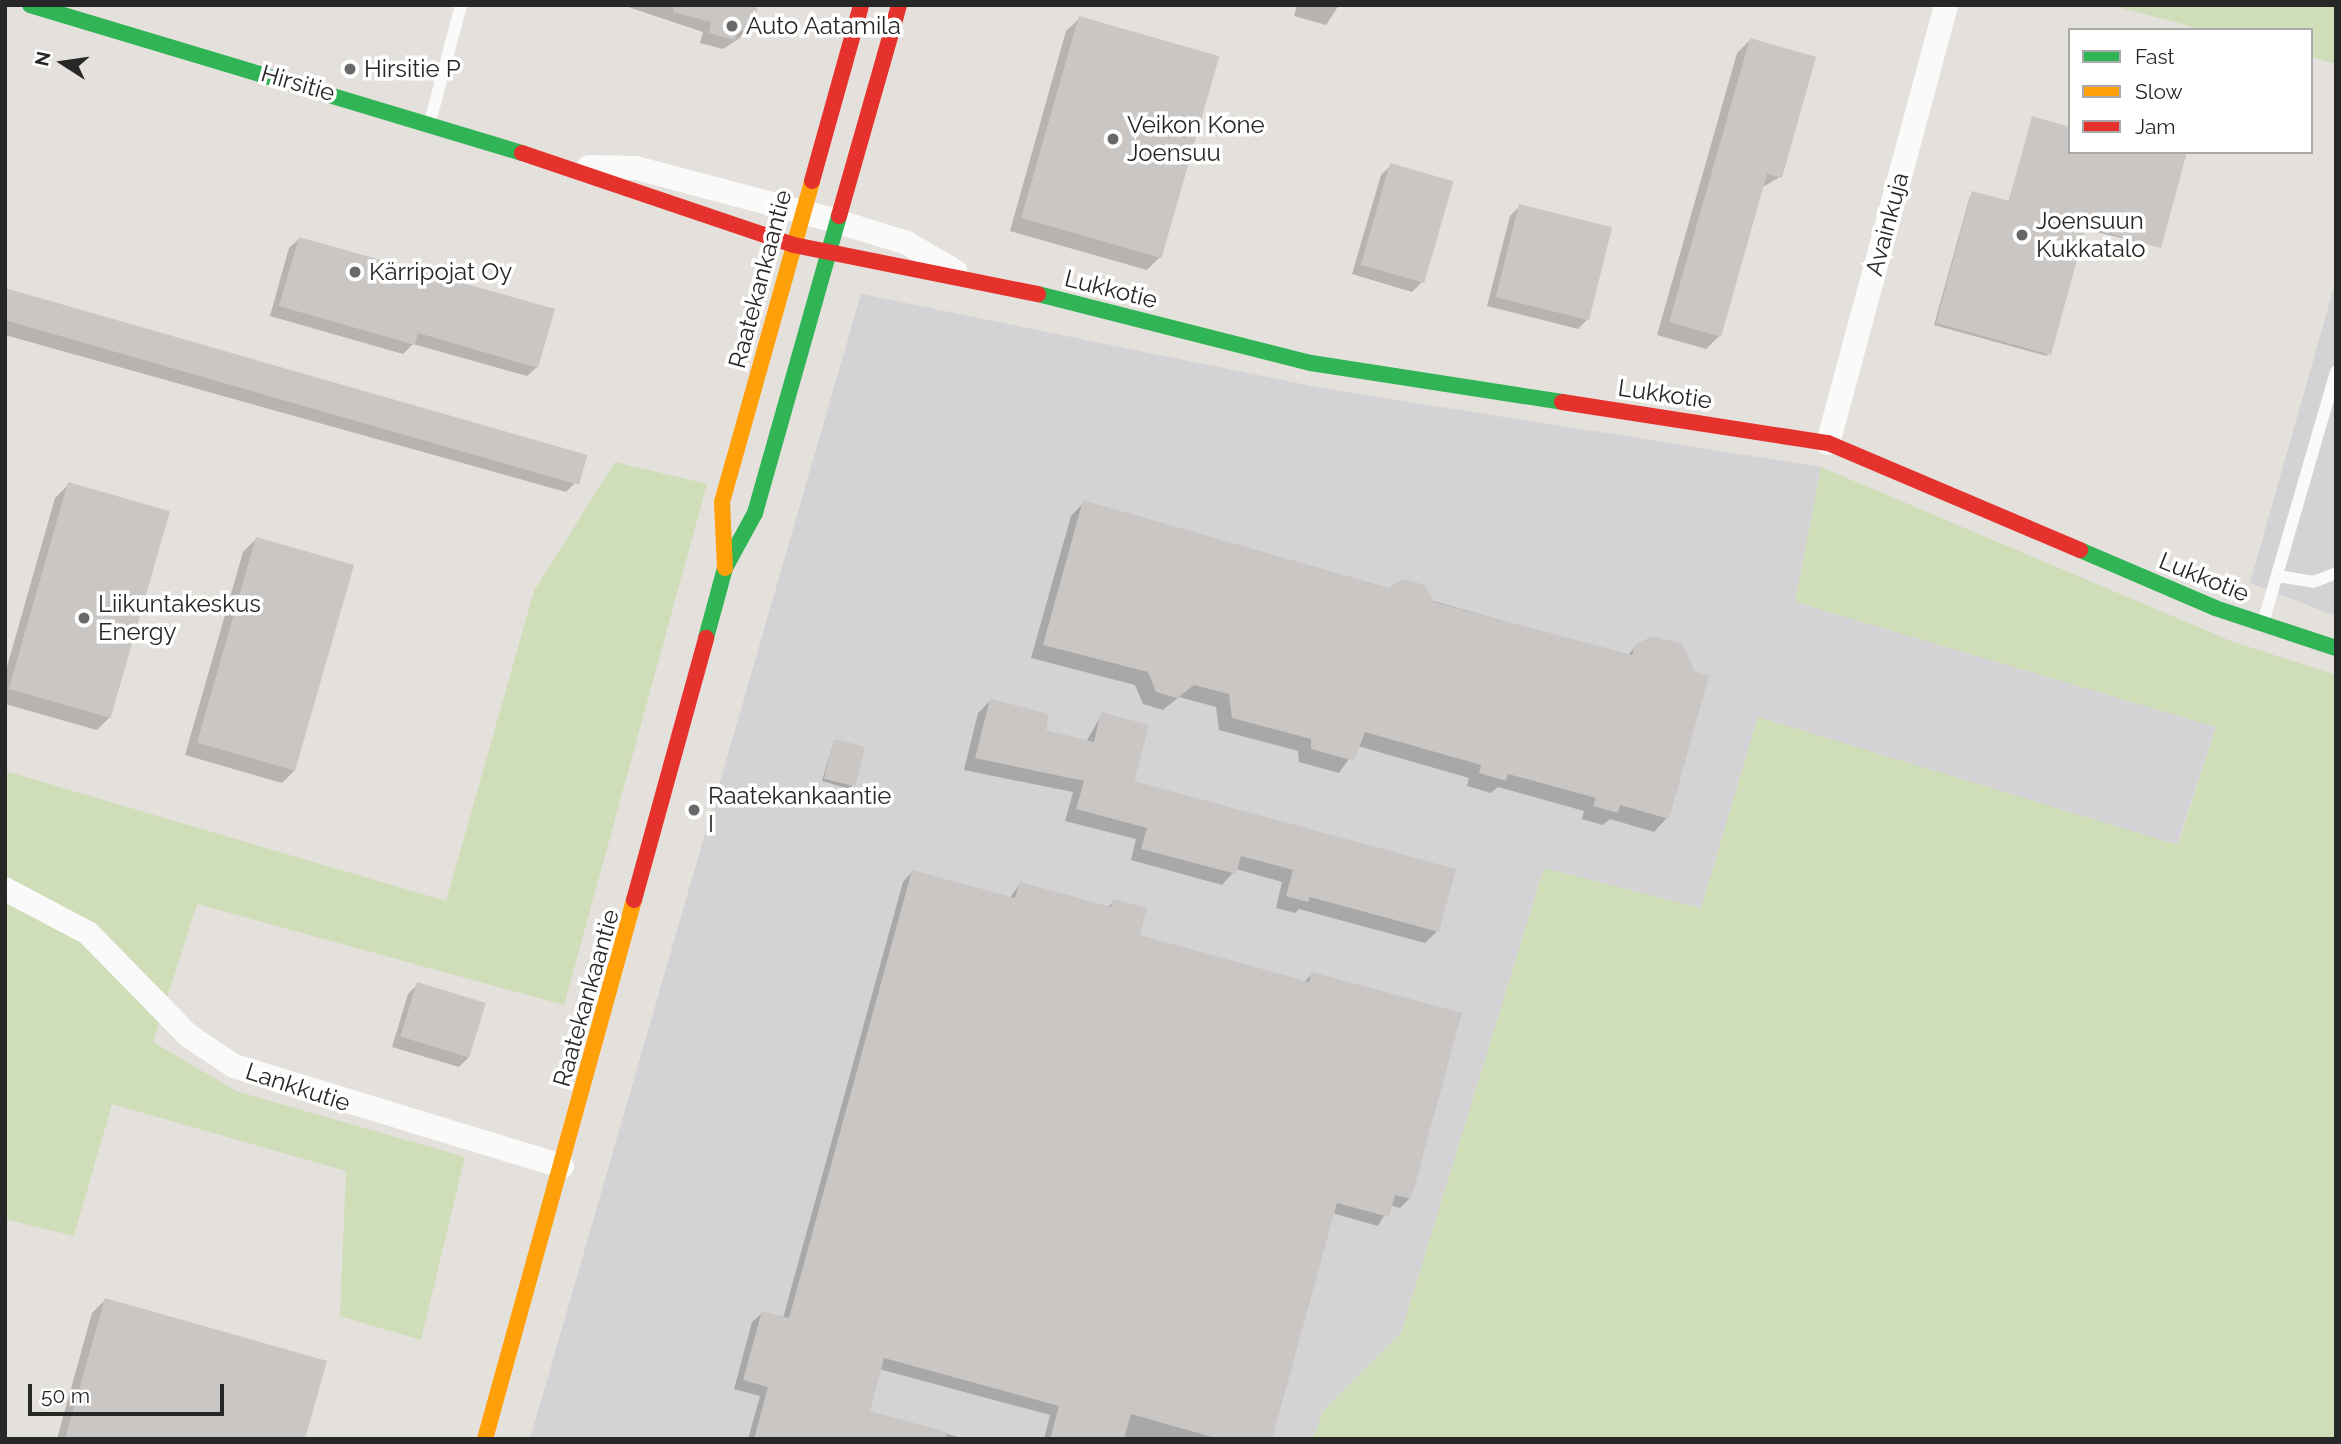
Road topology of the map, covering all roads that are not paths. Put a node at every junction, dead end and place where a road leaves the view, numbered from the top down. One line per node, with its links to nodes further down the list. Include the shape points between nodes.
1 (30, 5): 6 (street, Hirsitie)
2 (461, 5): 6 (lane)
3 (862, 5): 8 (street, Raatekankaantie)
4 (899, 5): 9 (street)
5 (1947, 5): 14 (street, Avainkuja)
6 (431, 122): 7 (street, Hirsitie)
7 (565, 166): 8 (street, Hirsitie, via 636,168); 10 (street, Hirsitie, via 630,194)
8 (802, 213): 9 (street, Hirsitie); 10 (street, Raatekankaantie)
9 (836, 221): 11 (street, Raatekankaantie); 12 (street, Hirsitie, via 906,243)
10 (794, 244): 11 (street, Hirsitie); 15 (street, Raatekankaantie, via 722,502)
11 (826, 251): 12 (street, Lukkotie, via 899,270); 15 (street, Raatekankaantie, via 755,513)
12 (961, 275): 14 (street, Lukkotie, via 1311,363)
13 (2336, 371): 17 (lane)
14 (1828, 443): 18 (street, Lukkotie)
15 (725, 568): 21 (street, Raatekankaantie)
16 (2336, 573): 17 (lane, via 2313,582)
17 (2277, 576): 18 (lane)
18 (2263, 625): 19 (street, Lukkotie)
19 (2336, 648)
20 (5, 889): 21 (street, Lankkutie, via 88,933 189,1036 234,1066)
21 (562, 1166): 22 (street, Raatekankaantie)
22 (485, 1439)

